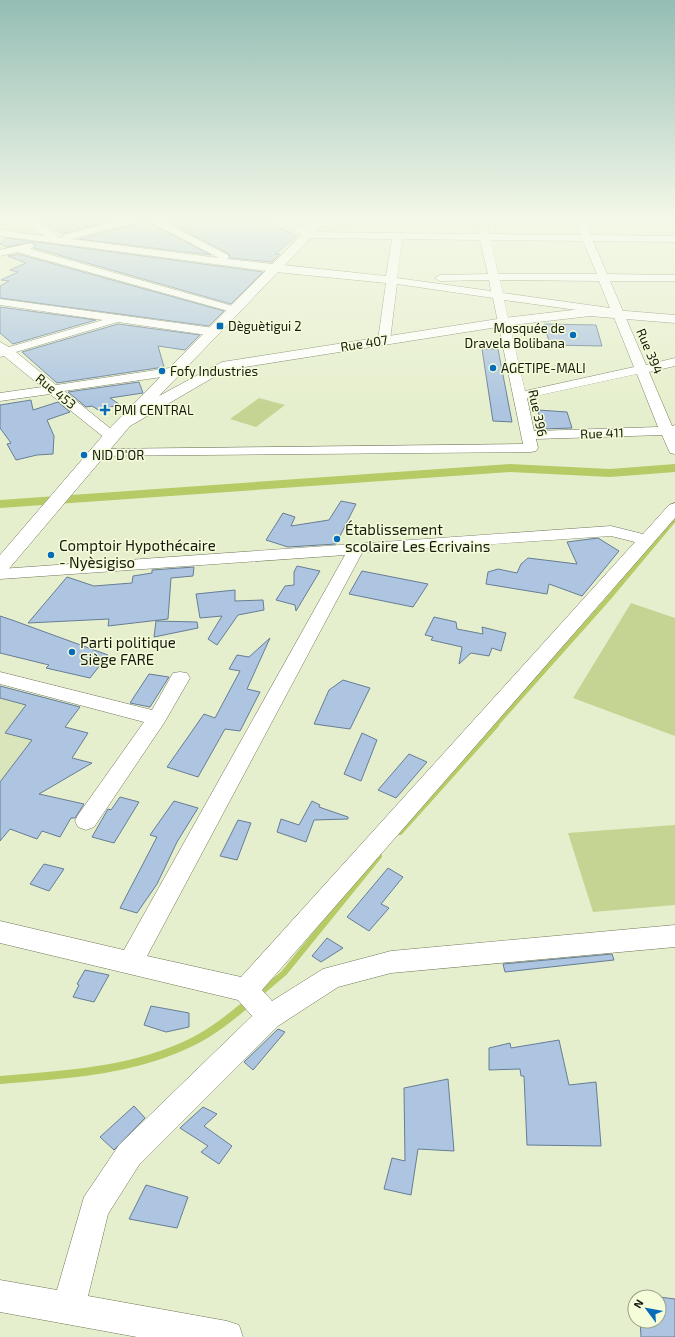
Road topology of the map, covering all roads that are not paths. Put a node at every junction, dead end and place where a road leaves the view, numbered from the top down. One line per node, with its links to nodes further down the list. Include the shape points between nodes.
1 (134, 281): 9 (street)
2 (264, 281): 9 (main road)
3 (390, 281): 15 (street)
4 (399, 281): 7 (street)
5 (495, 281): 7 (street, Rue 396)
6 (605, 281): 10 (street, Rue 394)
7 (498, 296): 10 (street); 13 (street, Rue 396)
8 (0, 302): 11 (street)
9 (236, 310): 14 (main road)
10 (618, 313): 12 (main road, Rue 407); 13 (main road, Rue 407, via 590,312); 19 (street, Rue 394)
11 (121, 319): 14 (street); 16 (street)
12 (675, 319)
13 (504, 322): 15 (main road, Rue 407); 22 (street, Rue 396)
14 (214, 332): 20 (main road)
15 (384, 340): 18 (main road, Rue 407)
16 (2, 350): 21 (street, Rue 453)
17 (675, 362): 19 (street)
18 (222, 366): 20 (main road); 24 (main road, Rue 407)
19 (641, 369): 22 (street); 25 (street, Rue 394)
20 (176, 371): 21 (street); 24 (main road)
21 (53, 389): 23 (street); 26 (street, Rue 453)
22 (520, 396): 27 (street, Rue 396)
23 (0, 397)
24 (125, 422): 26 (main road)
25 (671, 430): 27 (street, Rue 411); 28 (street, Rue 394)
26 (111, 436): 29 (main road)
27 (530, 442): 29 (street, Rue 411)
28 (675, 450)
29 (97, 453): 33 (main road)
30 (675, 508): 31 (street)
31 (645, 540): 32 (street, via 611,531); 42 (street)
32 (356, 549): 34 (street); 41 (street)
33 (0, 566)
34 (0, 574)
35 (0, 678): 37 (street)
36 (180, 678): 37 (street)
37 (157, 718): 38 (street)
38 (86, 821)
39 (0, 932): 41 (street)
40 (675, 936): 43 (street, via 392,962 332,977)
41 (130, 963): 42 (street)
42 (246, 990): 43 (street)
43 (269, 1018): 45 (street, via 129,1155 95,1208)
44 (0, 1296): 45 (street)
45 (68, 1309): 46 (street)
46 (227, 1337)

